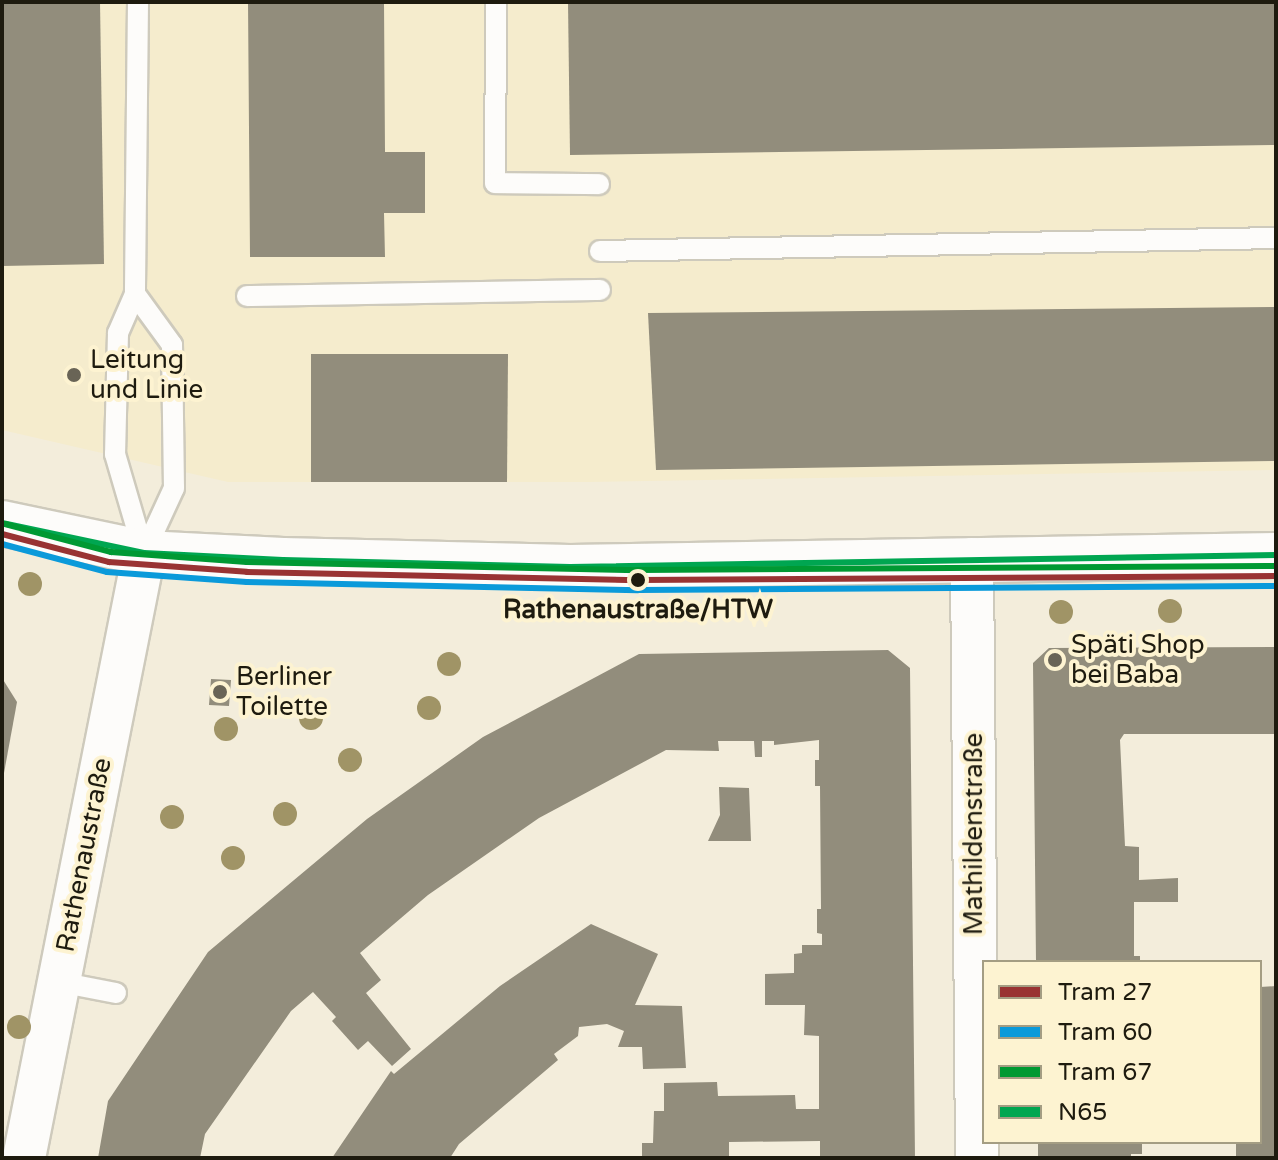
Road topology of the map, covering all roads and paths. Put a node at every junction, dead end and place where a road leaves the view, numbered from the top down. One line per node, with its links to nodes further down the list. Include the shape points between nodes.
1 (138, 2): 7 (lane)
2 (496, 2): 3 (lane, via 495,183)
3 (599, 184)
4 (1276, 238): 5 (lane)
5 (600, 251)
6 (600, 290): 8 (lane)
7 (135, 294): 10 (lane, via 118,333 115,454); 10 (lane, via 172,345 174,488)
8 (247, 296)
9 (2, 523): 10 (street)
10 (144, 553): 12 (street, via 558,567); 13 (street, Rathenaustraße)
11 (1276, 555): 12 (street)
12 (972, 559): 16 (street, Mathildenstraße)
13 (59, 982): 14 (lane); 15 (street, Rathenaustraße)
14 (116, 993)
15 (24, 1158)
16 (977, 1158)

